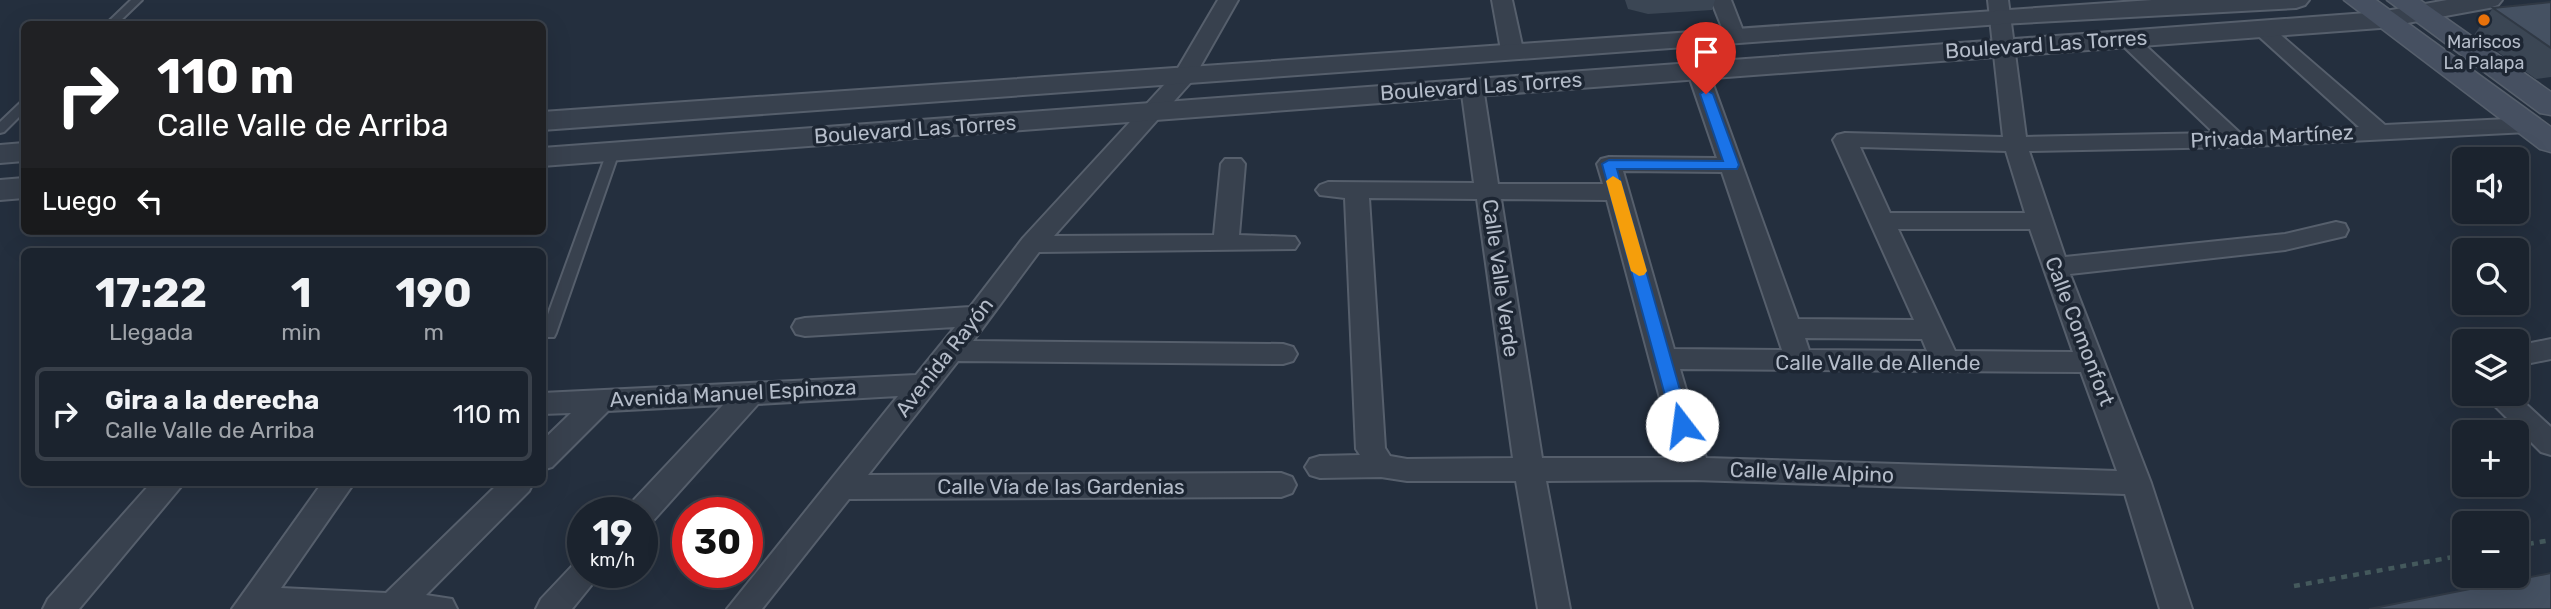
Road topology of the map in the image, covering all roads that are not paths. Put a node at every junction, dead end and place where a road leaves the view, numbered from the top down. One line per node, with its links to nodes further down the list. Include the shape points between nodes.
1 (137, 0): 9 (lane)
2 (1228, 0): 16 (street, Avenida Rayón)
3 (1502, 0): 14 (street)
4 (1721, 0): 11 (street)
5 (2296, 0): 7 (street, Boulevard Las Torres)
6 (2489, 0): 8 (street, Boulevard Las Torres)
7 (2000, 8): 11 (street, Boulevard Las Torres); 13 (street, Calle Comonfort)
8 (2390, 8): 10 (street, Boulevard Las Torres); 21 (main road)
9 (114, 21)
10 (2261, 28): 12 (street, Boulevard Las Torres); 23 (street)
11 (1734, 36): 14 (street, Boulevard Las Torres)
12 (2126, 38): 13 (street, Boulevard Las Torres); 24 (street)
13 (2007, 48): 15 (street, Boulevard Las Torres); 25 (street, Calle Comonfort)
14 (1511, 50): 16 (street, Boulevard Las Torres)
15 (1698, 70): 17 (street, Boulevard Las Torres); 31 (street)
16 (1184, 76): 19 (street, Avenida Rayón); 20 (street, Boulevard Las Torres)
17 (1472, 87): 19 (street, Boulevard Las Torres); 33 (street, Calle Valle Verde)
18 (21, 109): 22 (lane)
19 (1153, 111): 27 (street, Boulevard Las Torres); 43 (street, Avenida Rayón)
20 (546, 121)
21 (2543, 124): 23 (street, Privada Martínez)
22 (0, 129)
23 (2378, 131): 24 (street, Privada Martínez)
24 (2234, 140): 25 (street, Privada Martínez)
25 (2015, 144): 38 (street, Calle Comonfort); 39 (street, Privada Martínez, via 1845,140)
26 (21, 152): 28 (street)
27 (613, 152): 29 (street, Boulevard Las Torres); 49 (lane)
28 (0, 154)
29 (546, 157)
30 (1233, 164): 41 (street)
31 (1732, 165): 32 (street); 47 (street)
32 (1612, 176): 33 (street); 54 (street)
33 (1487, 181): 37 (street); 67 (street, Calle Valle Verde)
34 (21, 188): 35 (street)
35 (0, 190)
36 (1328, 190): 37 (street)
37 (1357, 191): 65 (street, via 1371,449)
38 (2040, 221): 39 (street); 44 (street, Calle Comonfort)
39 (1883, 222): 48 (street)
40 (2336, 230): 44 (street, via 2285,242)
41 (1226, 243): 42 (street); 43 (street)
42 (1286, 243)
43 (1032, 244): 45 (street, Avenida Rayón)
44 (2054, 267): 57 (street, Calle Comonfort)
45 (977, 316): 46 (street); 51 (street, Avenida Rayón)
46 (805, 327)
47 (1790, 328): 48 (street); 55 (street)
48 (1931, 330): 56 (street)
49 (549, 333)
50 (2551, 349): 52 (street)
51 (951, 351): 53 (street); 58 (street, Avenida Rayón)
52 (2529, 353)
53 (1283, 354)
54 (1663, 359): 55 (street, Calle Valle de Allende); 68 (street)
55 (1800, 362): 56 (street, Calle Valle de Allende)
56 (1946, 362): 57 (street, Calle Valle de Allende)
57 (2092, 362): 69 (street, Calle Comonfort)
58 (923, 385): 59 (street, Avenida Manuel Espinoza); 74 (street, Avenida Rayón)
59 (752, 392): 60 (street, Avenida Manuel Espinoza); 75 (street)
60 (603, 399): 61 (street, Avenida Manuel Espinoza); 64 (street)
61 (546, 404)
62 (2510, 406): 63 (street)
63 (2551, 444)
64 (546, 455)
65 (1381, 466): 66 (street, Calle Valle Alpino); 67 (street, Calle Valle Alpino)
66 (1320, 467)
67 (1529, 469): 68 (street, Calle Valle Alpino); 83 (street, Calle Valle Verde)
68 (1694, 469): 69 (street, Calle Valle Alpino)
69 (2136, 483): 84 (street, Calle Comonfort)
70 (1281, 485): 74 (street, Calle Vía de las Gardenias)
71 (166, 486): 79 (street)
72 (338, 486): 77 (street)
73 (515, 486): 78 (street)
74 (841, 487): 82 (street, Avenida Rayón)
75 (656, 497)
76 (571, 588): 81 (street)
77 (251, 604): 78 (street)
78 (394, 606): 80 (street)
79 (59, 609)
80 (441, 609)
81 (552, 609)
82 (743, 609)
83 (1554, 609)
84 (2176, 609)

